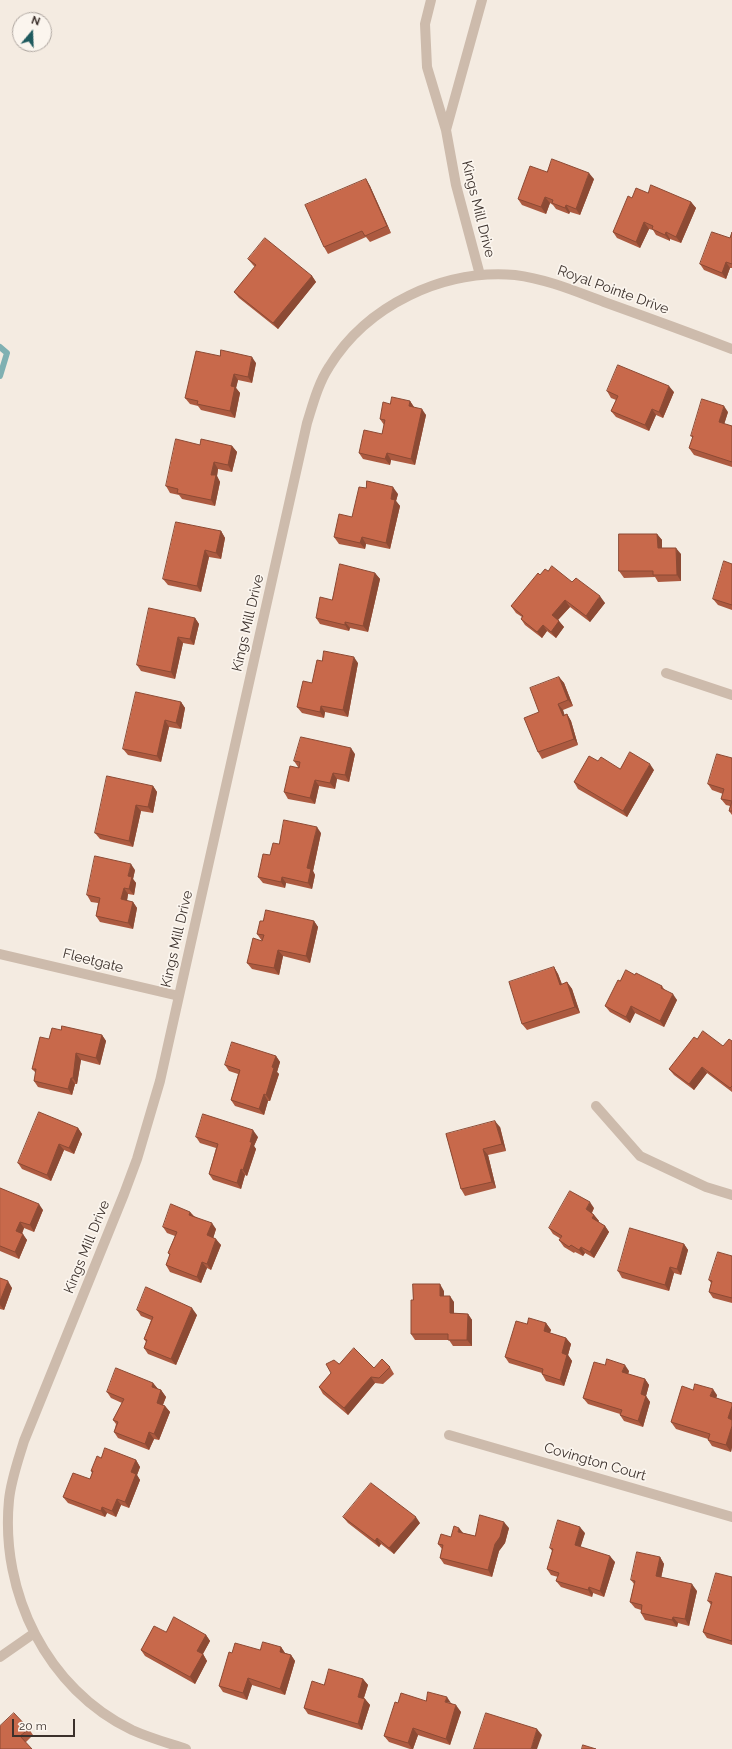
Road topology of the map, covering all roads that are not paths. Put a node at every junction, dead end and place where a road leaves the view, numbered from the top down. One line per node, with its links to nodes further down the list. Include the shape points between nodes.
1 (431, 0): 3 (street, Kings Mill Drive, via 425,24 427,67)
2 (482, 0): 3 (street, Kings Mill Drive)
3 (446, 130): 4 (street, Kings Mill Drive, via 456,186)
4 (480, 275): 5 (street, Royal Pointe Drive, via 515,276 548,282); 9 (street, Kings Mill Drive, via 430,286 384,310 344,346 329,367 317,391 305,431)
5 (732, 348)
6 (666, 673): 7 (street)
7 (732, 695)
8 (0, 954): 9 (street, Fleetgate)
9 (179, 996): 14 (street, Kings Mill Drive, via 160,1081 137,1159 24,1441 13,1478 7,1523 9,1562 18,1599)
10 (596, 1106): 11 (street, via 640,1156 706,1187)
11 (732, 1194)
12 (449, 1435): 13 (street, Covington Court)
13 (732, 1517)
14 (33, 1634): 15 (street); 16 (street, Kings Mill Drive, via 66,1680 94,1706 132,1730)
15 (0, 1657)
16 (186, 1749)

